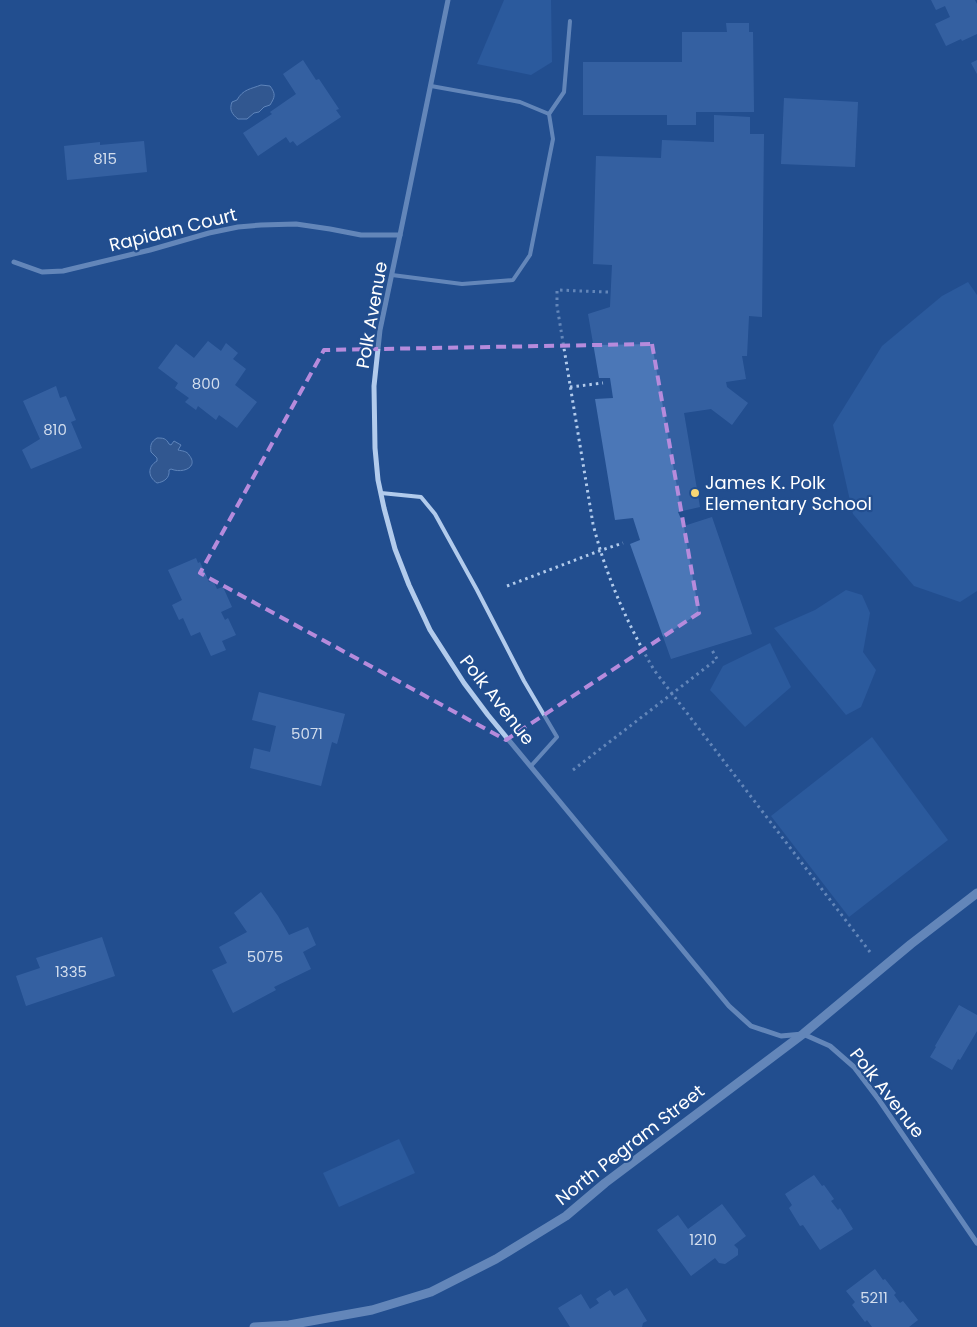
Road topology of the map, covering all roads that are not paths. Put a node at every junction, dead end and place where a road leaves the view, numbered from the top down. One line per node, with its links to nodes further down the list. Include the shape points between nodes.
1 (448, 0): 3 (street, Polk Avenue)
2 (570, 21): 4 (lane, via 564,92)
3 (431, 86): 4 (lane, via 520,102); 5 (street, Polk Avenue)
4 (548, 114): 7 (lane, via 553,138 530,255 512,280 462,284)
5 (400, 235): 6 (street, Rapidan Court, via 361,235 296,224 261,225 209,233 62,271 42,272); 7 (street, Polk Avenue)
6 (14, 262)
7 (392, 275): 8 (street, Polk Avenue, via 380,330 374,386 375,448)
8 (381, 493): 9 (street, Polk Avenue, via 400,564 430,630 464,684); 9 (lane, via 421,497 477,590 557,737)
9 (531, 766): 11 (street, Polk Avenue, via 729,1006 751,1026 781,1036)
10 (977, 893): 11 (street, North Pegram Street, via 910,944)
11 (803, 1034): 12 (street, Polk Avenue, via 830,1046 854,1067); 13 (street, North Pegram Street, via 606,1182 566,1216 496,1259 431,1292 372,1310 289,1325)
12 (977, 1242)
13 (254, 1327)

